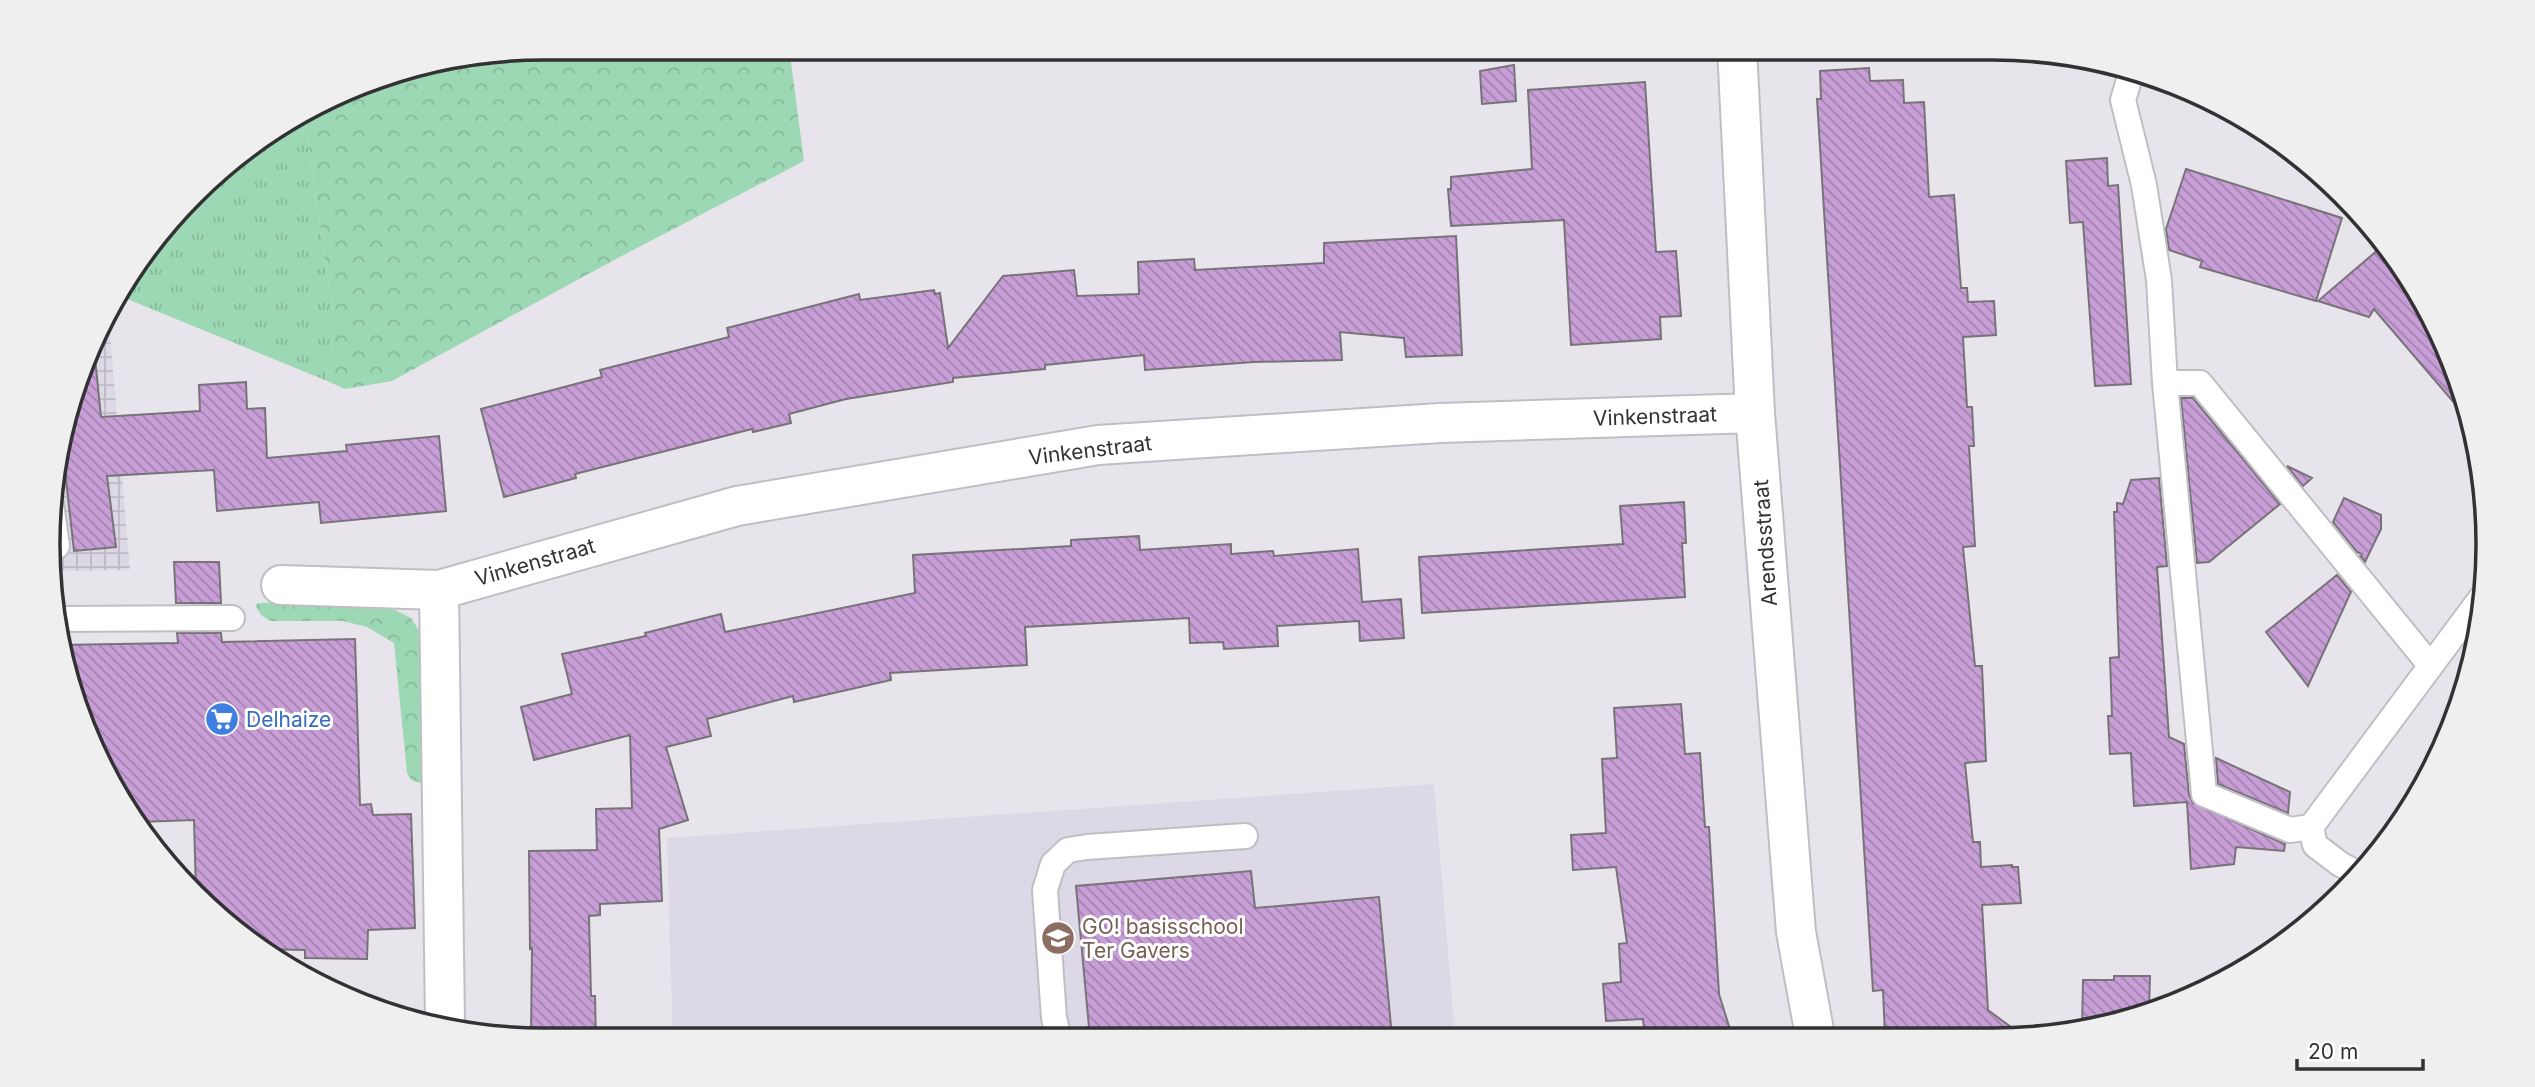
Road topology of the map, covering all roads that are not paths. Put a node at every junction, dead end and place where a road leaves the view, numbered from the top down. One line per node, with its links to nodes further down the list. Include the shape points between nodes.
1 (1738, 60): 4 (street, Arendsstraat)
2 (2129, 80): 3 (lane, via 2123,100 2144,185 2159,280)
3 (2165, 383): 10 (lane, via 2200,383); 11 (lane, via 2204,794 2290,830)
4 (1755, 413): 6 (street, Vinkenstraat, via 1440,424 1098,445 737,506); 16 (street, Arendsstraat, via 1796,932)
5 (281, 585): 6 (street, Vinkenstraat)
6 (439, 590): 14 (street)
7 (2470, 612): 10 (lane)
8 (232, 618): 9 (lane)
9 (66, 619)
10 (2430, 664): 11 (lane)
11 (2311, 827): 13 (lane, via 2315,845)
12 (1245, 836): 15 (lane, via 1087,847 1069,850 1053,864 1045,890)
13 (2349, 869)
14 (445, 1017)
15 (1056, 1028)
16 (1814, 1028)

